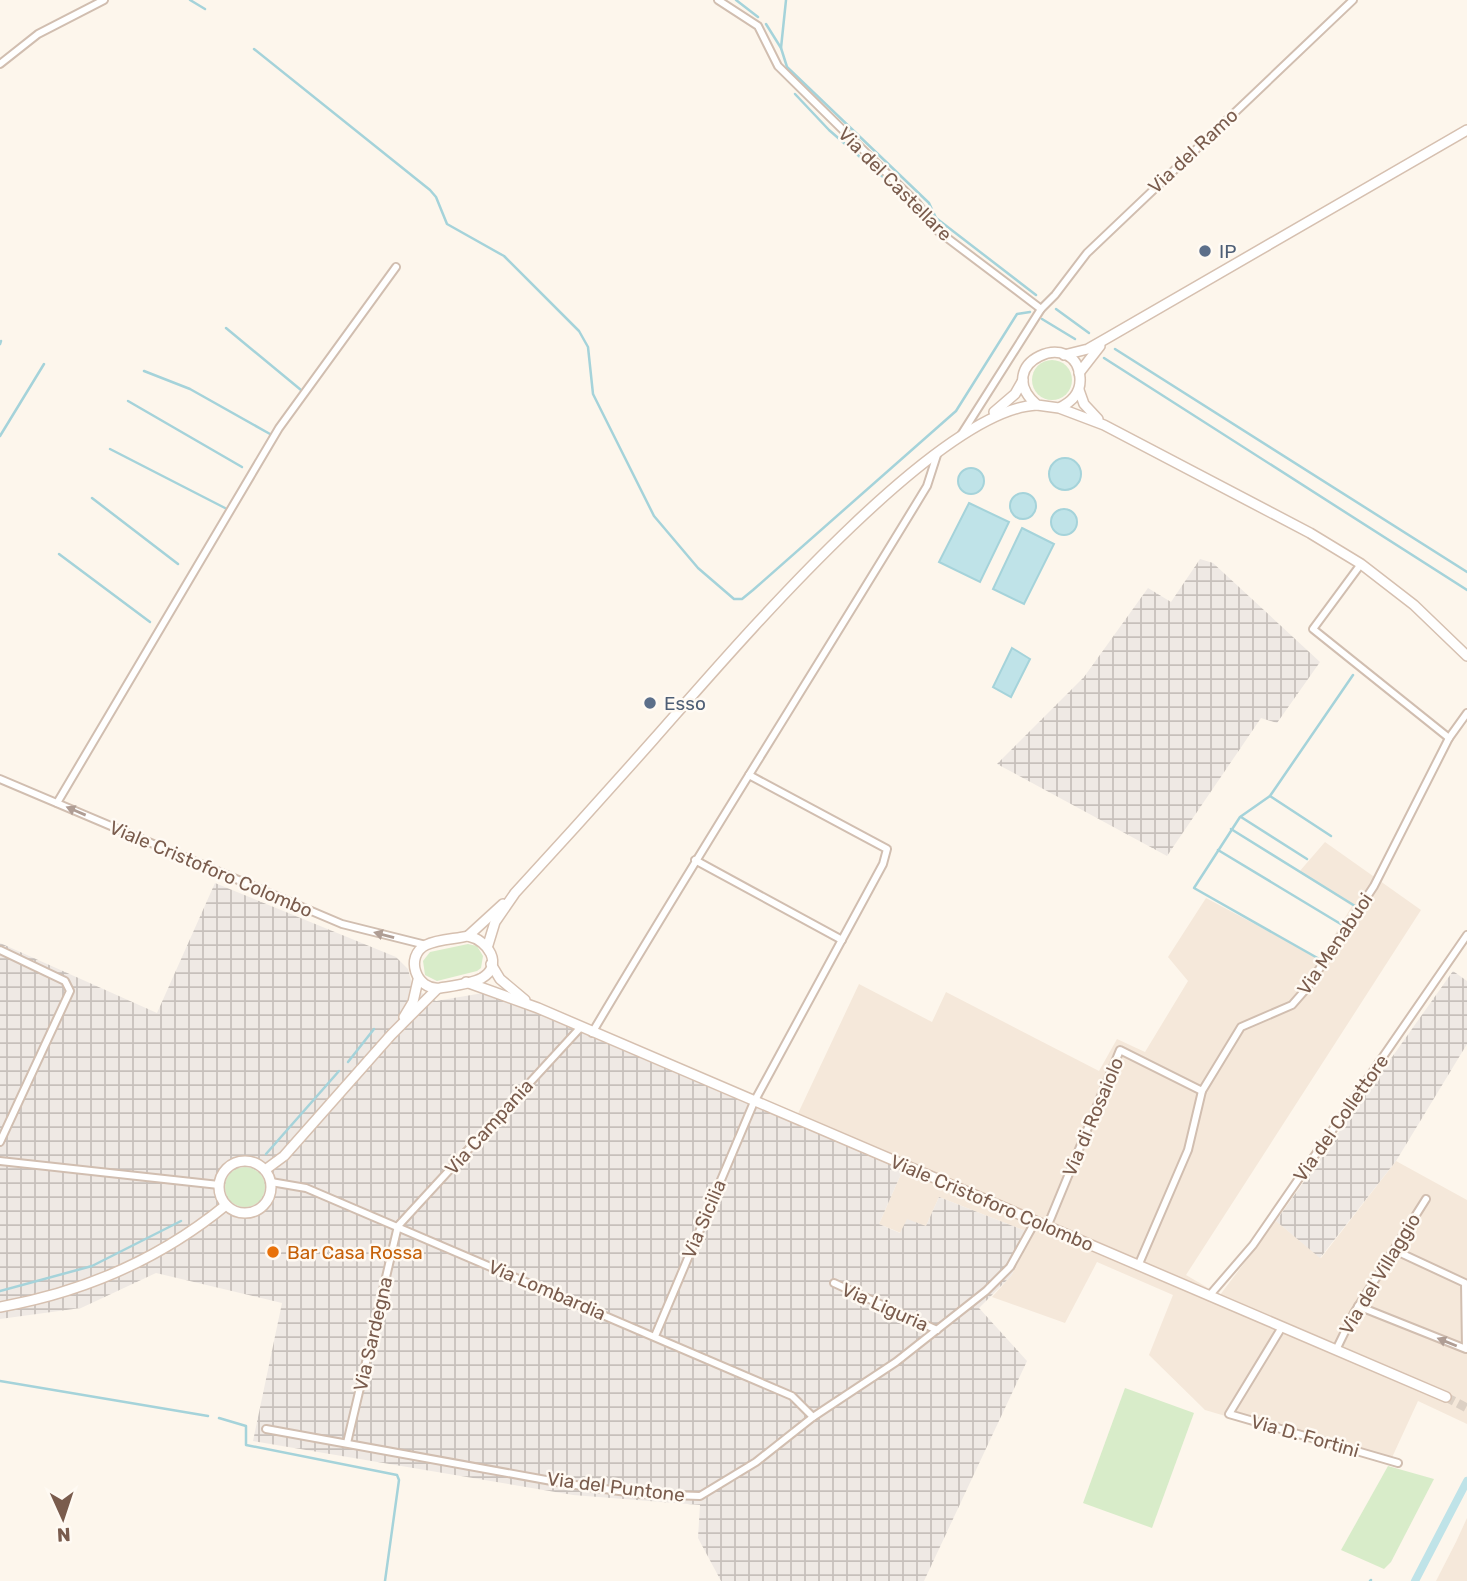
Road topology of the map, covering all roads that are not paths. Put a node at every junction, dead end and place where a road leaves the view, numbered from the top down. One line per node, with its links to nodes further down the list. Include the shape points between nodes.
1 (104, 0): 4 (street, via 38,34)
2 (718, 0): 7 (street, Via del Castellare, via 758,26 778,66 917,203 938,231)
3 (1353, 0): 7 (street, Via del Ramo, via 1114,225)
4 (0, 64)
5 (1467, 131): 8 (main road)
6 (396, 267): 25 (street, via 279,428)
7 (1041, 309): 17 (street)
8 (1110, 337): 9 (main road); 10 (main road)
9 (1064, 355): 10 (main road); 11 (main road, via 1049,352 1036,357)
10 (1079, 373): 12 (main road)
11 (1023, 380): 13 (main road, via 1025,391); 15 (main road, via 1015,394)
12 (1079, 390): 14 (main road); 16 (main road, via 1084,404)
13 (1037, 405): 14 (main road); 15 (main road, via 1016,407)
14 (1059, 408): 16 (main road)
15 (981, 422): 17 (main road)
16 (1104, 425): 19 (main road)
17 (961, 435): 18 (main road)
18 (937, 453): 23 (street, via 927,486); 27 (main road, via 804,573)
19 (1361, 564): 20 (main road, via 1414,604); 22 (street, via 1313,629)
20 (1467, 656)
21 (1467, 713): 22 (street, Via Menabuoi)
22 (1449, 738): 42 (street, Via Menabuoi, via 1374,886 1306,989 1292,1005 1241,1027)
23 (748, 775): 26 (street); 30 (street, Via Sicilia, via 887,849)
24 (0, 779): 25 (street, Viale Cristoforo Colombo)
25 (57, 803): 31 (street, Viale Cristoforo Colombo, one-way to 25, via 342,924)
26 (695, 860): 30 (street); 40 (street)
27 (515, 893): 29 (main road); 32 (main road, via 495,922)
28 (1467, 935): 57 (street, Via del Collettore, via 1254,1245)
29 (468, 936): 31 (main road); 32 (main road)
30 (842, 940): 43 (street, Via Sicilia)
31 (426, 945): 35 (main road, via 415,959)
32 (488, 945): 34 (main road)
33 (0, 950): 44 (street, via 65,981 70,991)
34 (491, 964): 36 (main road, via 481,979); 38 (main road, Viale Cristoforo Colombo, via 500,979)
35 (418, 980): 37 (main road); 41 (main road, via 413,1002)
36 (466, 982): 37 (main road); 38 (main road, Viale Cristoforo Colombo)
37 (437, 989): 41 (main road)
38 (538, 1008): 39 (main road, Viale Cristoforo Colombo)
39 (580, 1028): 40 (main road, Viale Cristoforo Colombo); 52 (street, Via Campania)
40 (592, 1033): 43 (main road, Viale Cristoforo Colombo)
41 (391, 1035): 46 (main road, via 284,1156)
42 (1202, 1091): 53 (street, Via di Rosaiolo, via 1120,1050); 55 (street, Via Menabuoi, via 1188,1150)
43 (754, 1102): 51 (main road, Viale Cristoforo Colombo); 62 (street, Via Sicilia)
44 (0, 1142)
45 (0, 1161): 48 (street)
46 (265, 1170): 47 (main road); 48 (main road, via 254,1162 234,1163)
47 (271, 1182): 50 (main road, via 268,1200 259,1209 239,1213); 52 (street, Via Lombardia, via 306,1188)
48 (219, 1185): 50 (main road)
49 (1426, 1199): 54 (street, Via del Villaggio)
50 (226, 1205): 59 (main road, via 166,1249 125,1270 75,1289)
51 (1035, 1222): 53 (main road, Viale Cristoforo Colombo); 61 (street, Via del Puntone, via 1010,1266)
52 (398, 1226): 62 (street, Via Lombardia); 67 (street, Via Sardegna)
53 (1047, 1227): 55 (main road, Viale Cristoforo Colombo)
54 (1394, 1250): 58 (street, Via del Villaggio); 58 (street, one-way to 58, via 1465,1283 1466,1349)
55 (1138, 1266): 57 (main road, Viale Cristoforo Colombo)
56 (834, 1283): 61 (street, Via Liguria)
57 (1209, 1296): 60 (main road, Viale Cristoforo Colombo)
58 (1359, 1306): 63 (street, Via del Villaggio)
59 (0, 1307)
60 (1282, 1327): 63 (main road, Viale Cristoforo Colombo); 68 (street, Via D. Fortini, via 1228,1414)
61 (937, 1330): 65 (street, Via del Puntone)
62 (654, 1336): 65 (street, Via Lombardia, via 792,1396)
63 (1336, 1350): 64 (main road, Viale Cristoforo Colombo)
64 (1447, 1397)
65 (813, 1417): 67 (street, Via del Puntone, via 711,1491 692,1497 568,1484)
66 (266, 1429): 67 (street, Via del Puntone)
67 (347, 1443)
68 (1398, 1463)

